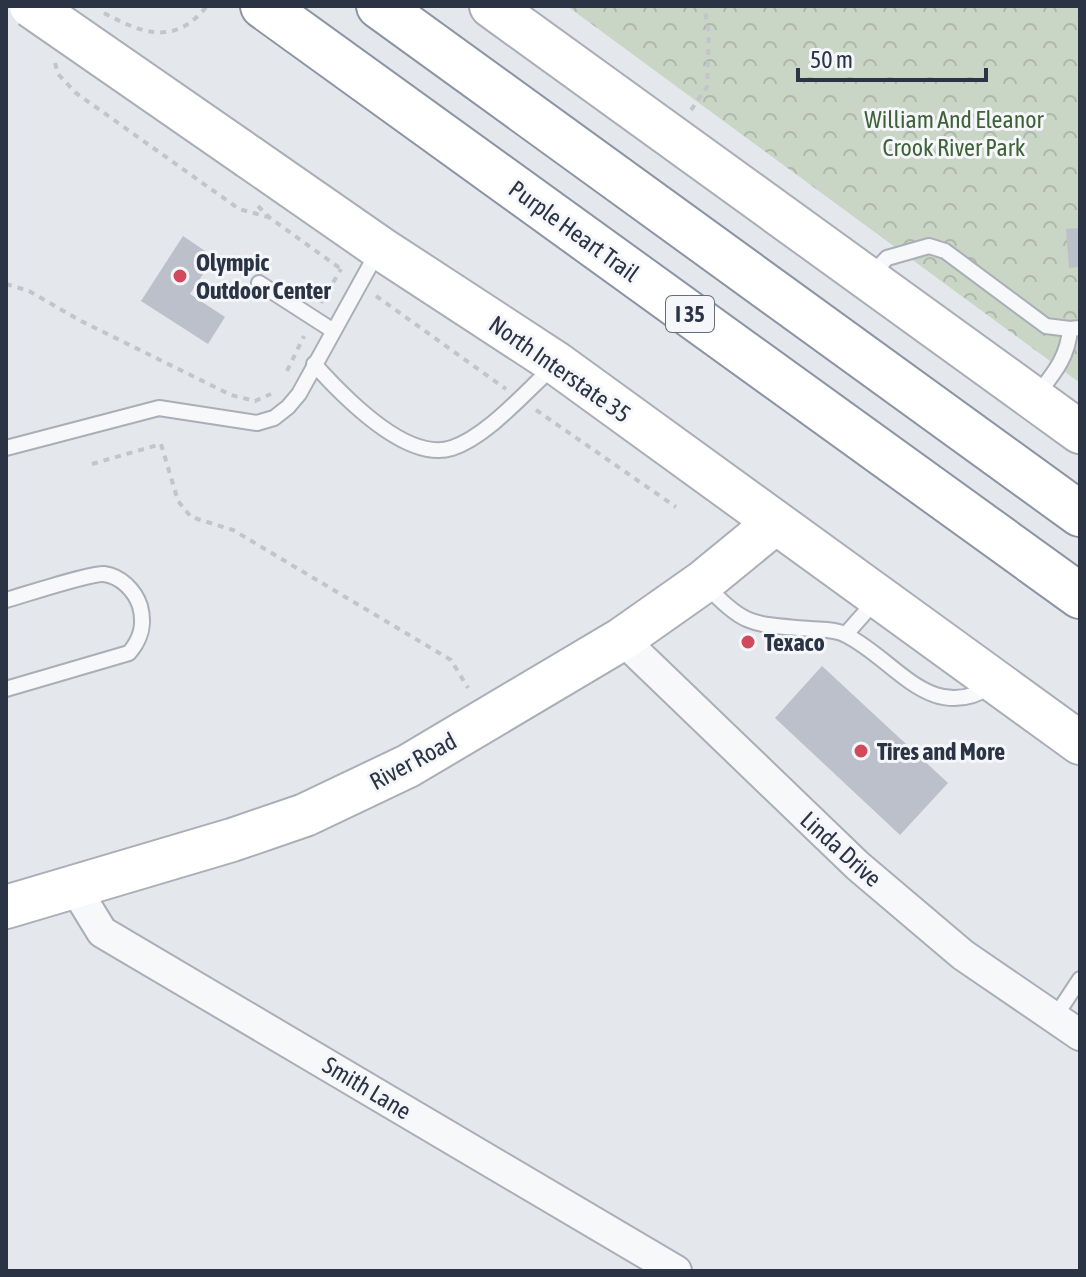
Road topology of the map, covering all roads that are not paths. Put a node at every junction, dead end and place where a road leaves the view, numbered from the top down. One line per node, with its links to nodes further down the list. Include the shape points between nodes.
1 (31, 6): 5 (main road, North Interstate 35, bridge)
2 (263, 6): 19 (highway, Purple Heart Trail / I 35)
3 (379, 6): 15 (highway)
4 (491, 6): 6 (main road)
5 (380, 248): 9 (lane); 10 (main road, North Interstate 35)
6 (868, 278): 8 (lane, via 887,258 929,246 945,251 1046,326); 12 (main road)
7 (259, 283): 9 (lane)
8 (1075, 328): 12 (lane, via 1062,363)
9 (332, 330): 11 (lane)
10 (556, 363): 11 (lane, via 466,442 449,449 426,448 373,422); 16 (main road, North Interstate 35)
11 (314, 364): 14 (lane, via 288,407 257,423 159,408)
12 (1034, 399): 13 (main road)
13 (1080, 432)
14 (6, 448)
15 (1080, 514)
16 (775, 523): 17 (main road, River Road); 18 (main road, North Interstate 35)
17 (703, 582): 21 (lane, via 746,621); 22 (main road, River Road)
18 (879, 596): 21 (lane); 23 (main road, North Interstate 35)
19 (1080, 596)
20 (6, 600): 24 (lane, via 103,574 136,595 143,621 129,653)
21 (846, 634): 23 (lane, via 937,696 964,699)
22 (622, 639): 26 (main road, River Road, via 408,766 305,815); 29 (street, Linda Drive, via 858,866 963,955)
23 (997, 683): 25 (main road, North Interstate 35)
24 (6, 689)
25 (1080, 743)
26 (75, 888): 27 (main road, River Road); 31 (street, Smith Lane, via 102,932)
27 (6, 907)
28 (1080, 979): 29 (lane)
29 (1055, 1017): 30 (street, Linda Drive)
30 (1080, 1035)
31 (676, 1271)

